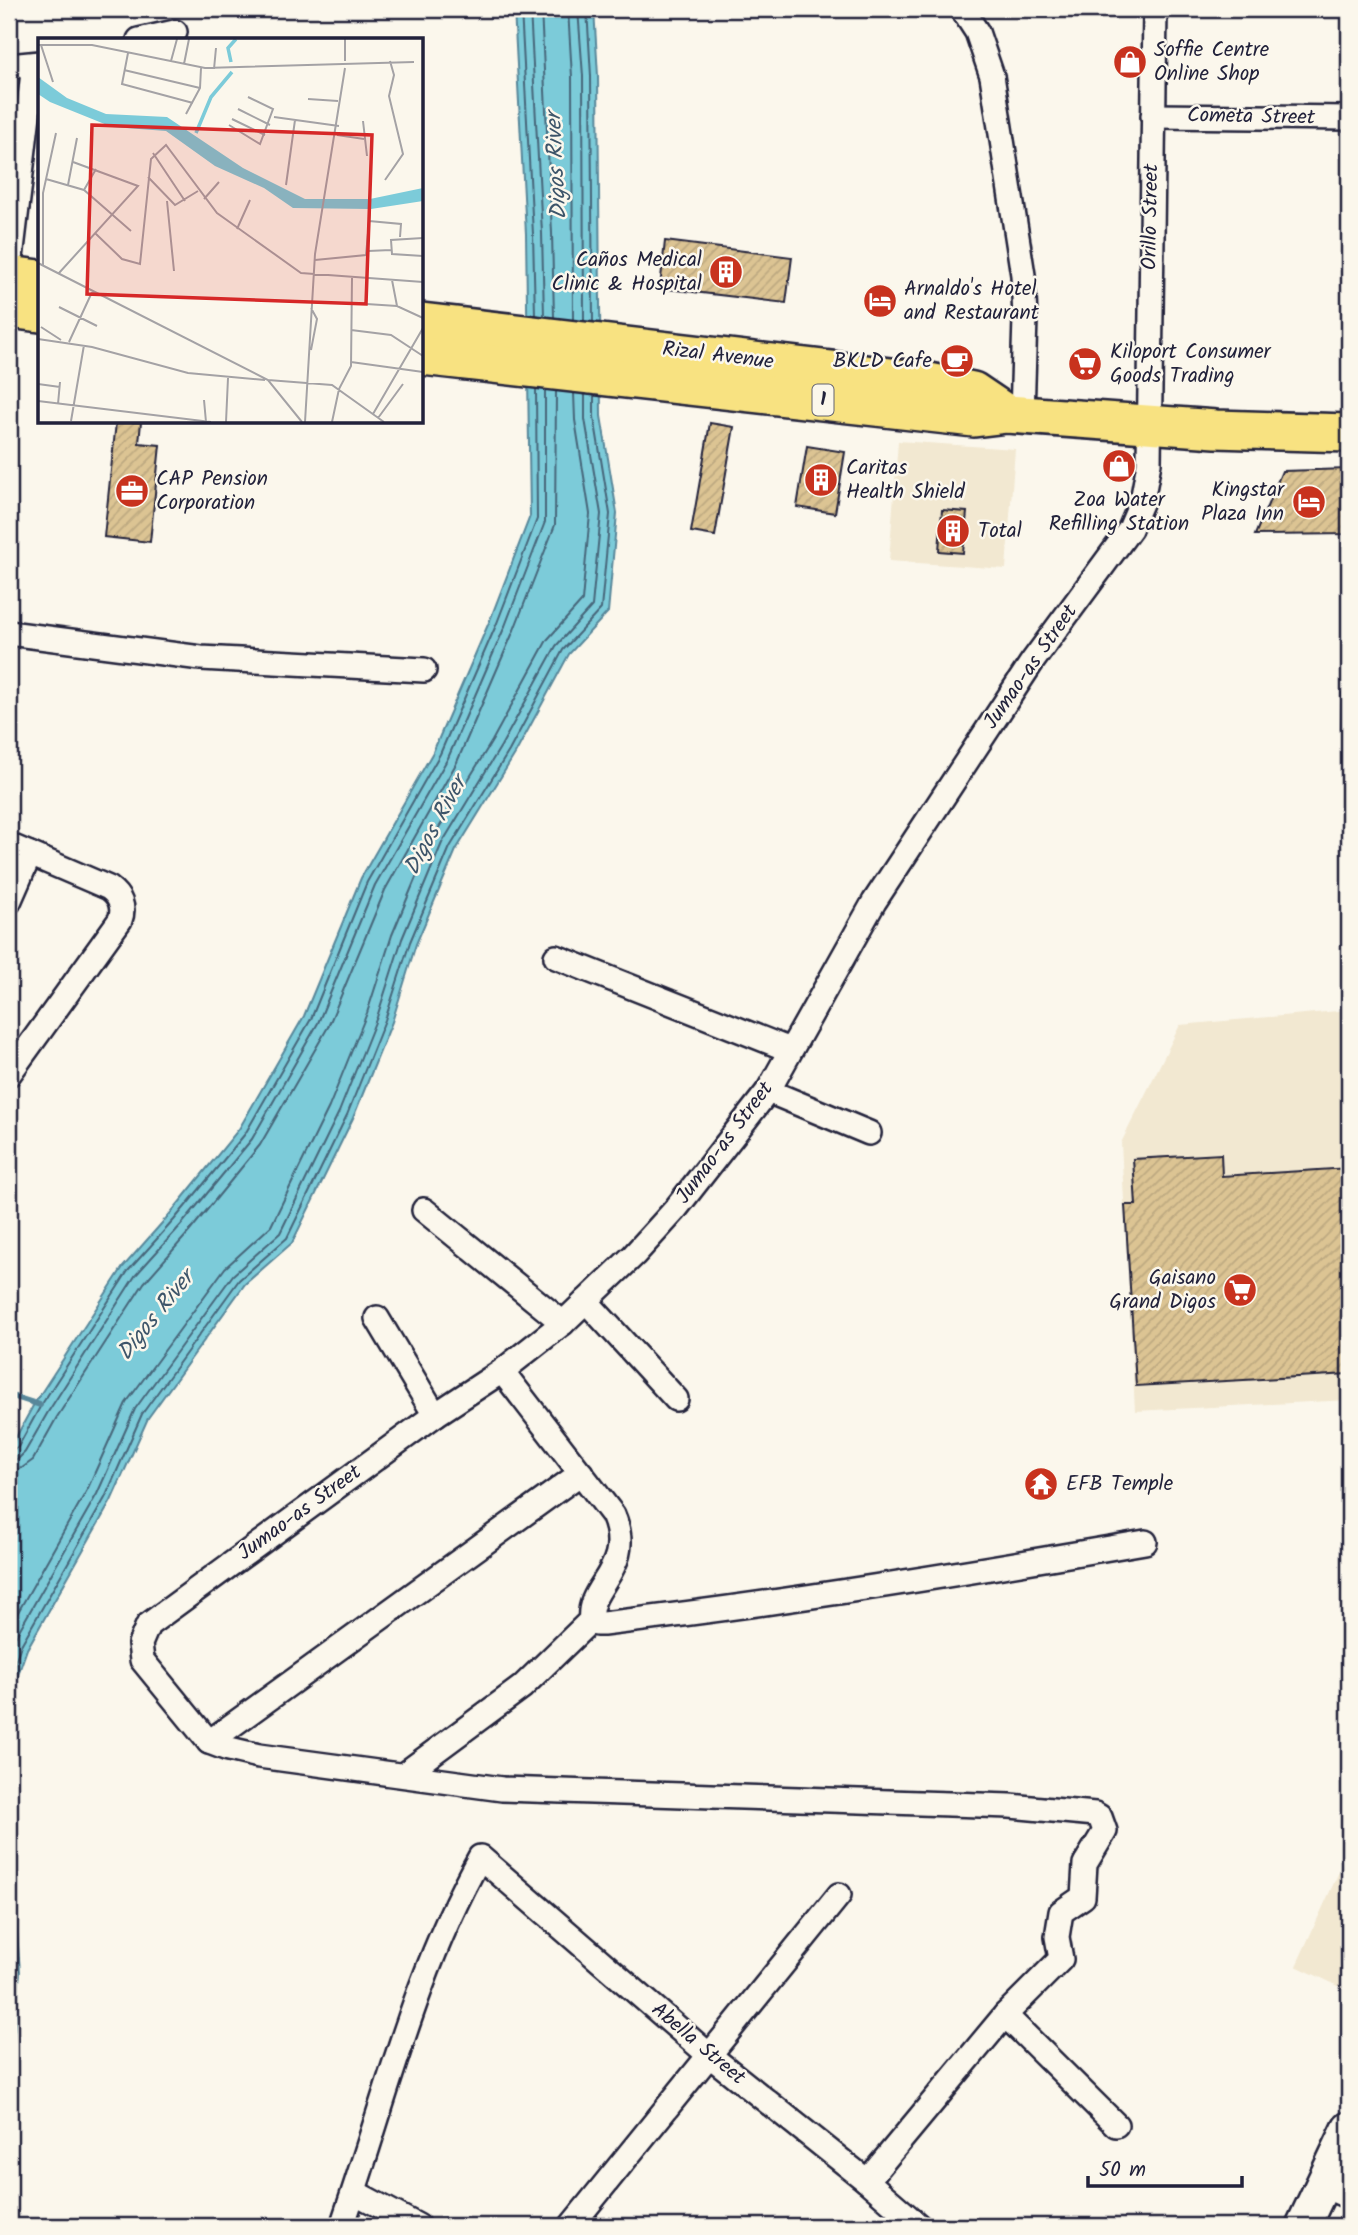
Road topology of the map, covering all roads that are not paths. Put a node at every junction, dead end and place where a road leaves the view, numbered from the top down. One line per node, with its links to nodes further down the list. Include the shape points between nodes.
1 (962, 9): 16 (street, via 977,32 992,76 1023,275 1026,318)
2 (1155, 9): 7 (street, Orillo Street)
3 (175, 32): 4 (street)
4 (148, 38)
5 (37, 63): 6 (street); 9 (street)
6 (9, 66)
7 (1153, 116): 8 (street, Cometa Street); 17 (street, Orillo Street)
8 (1349, 118)
9 (9, 275): 10 (main road)
10 (38, 279)
11 (9, 309): 12 (main road)
12 (38, 313)
13 (424, 323): 14 (main road, Rizal Avenue / 1)
14 (500, 348): 15 (main road, Rizal Avenue / 1); 16 (main road, Rizal Avenue / 1, via 640,364 974,418)
15 (424, 356)
16 (1014, 415): 17 (main road, Rizal Avenue / 1)
17 (1148, 425): 18 (main road, Rizal Avenue / 1); 24 (street, Jumao-as Street, via 1147,480 1130,529 1032,662 874,902)
18 (1349, 432)
19 (9, 633): 20 (street, via 201,658)
20 (424, 670)
21 (19, 849): 22 (street); 25 (street, via 109,888 119,897 122,909 120,920)
22 (9, 902)
23 (556, 957): 24 (street)
24 (790, 1051): 26 (street, Jumao-as Street)
25 (9, 1074)
26 (768, 1091): 27 (street); 29 (street, Jumao-as Street, via 674,1211)
27 (869, 1133)
28 (424, 1210): 31 (street)
29 (586, 1301): 31 (street, Jumao-as Street); 33 (street)
30 (377, 1318): 34 (street)
31 (563, 1323): 32 (street, Jumao-as Street)
32 (502, 1371): 34 (street, Jumao-as Street); 35 (street)
33 (676, 1399)
34 (435, 1415): 38 (street, Jumao-as Street, via 145,1629 139,1649 142,1660)
35 (581, 1473): 37 (street, via 613,1515 619,1533 618,1555 592,1606); 38 (street)
36 (1144, 1542): 37 (street, via 707,1612 603,1624)
37 (591, 1620): 39 (street, via 522,1686)
38 (209, 1742): 39 (street, via 259,1756)
39 (403, 1776): 41 (street, via 502,1789 1010,1806 1096,1814 1105,1831 1085,1864 1083,1897 1061,1912 1057,1937 1061,1959)
40 (839, 1895): 42 (street)
41 (1005, 2015): 43 (street); 45 (street)
42 (709, 2055): 45 (street, Abella Street); 47 (street, Abella Street, via 480,1857 426,1969); 50 (street)
43 (1116, 2125)
44 (1349, 2129): 46 (main road)
45 (867, 2181): 51 (street, Abella Street)
46 (1336, 2191): 52 (main road)
47 (354, 2192): 48 (street); 49 (street)
48 (342, 2226)
49 (418, 2226)
50 (571, 2226)
51 (919, 2226)
52 (1303, 2226)

